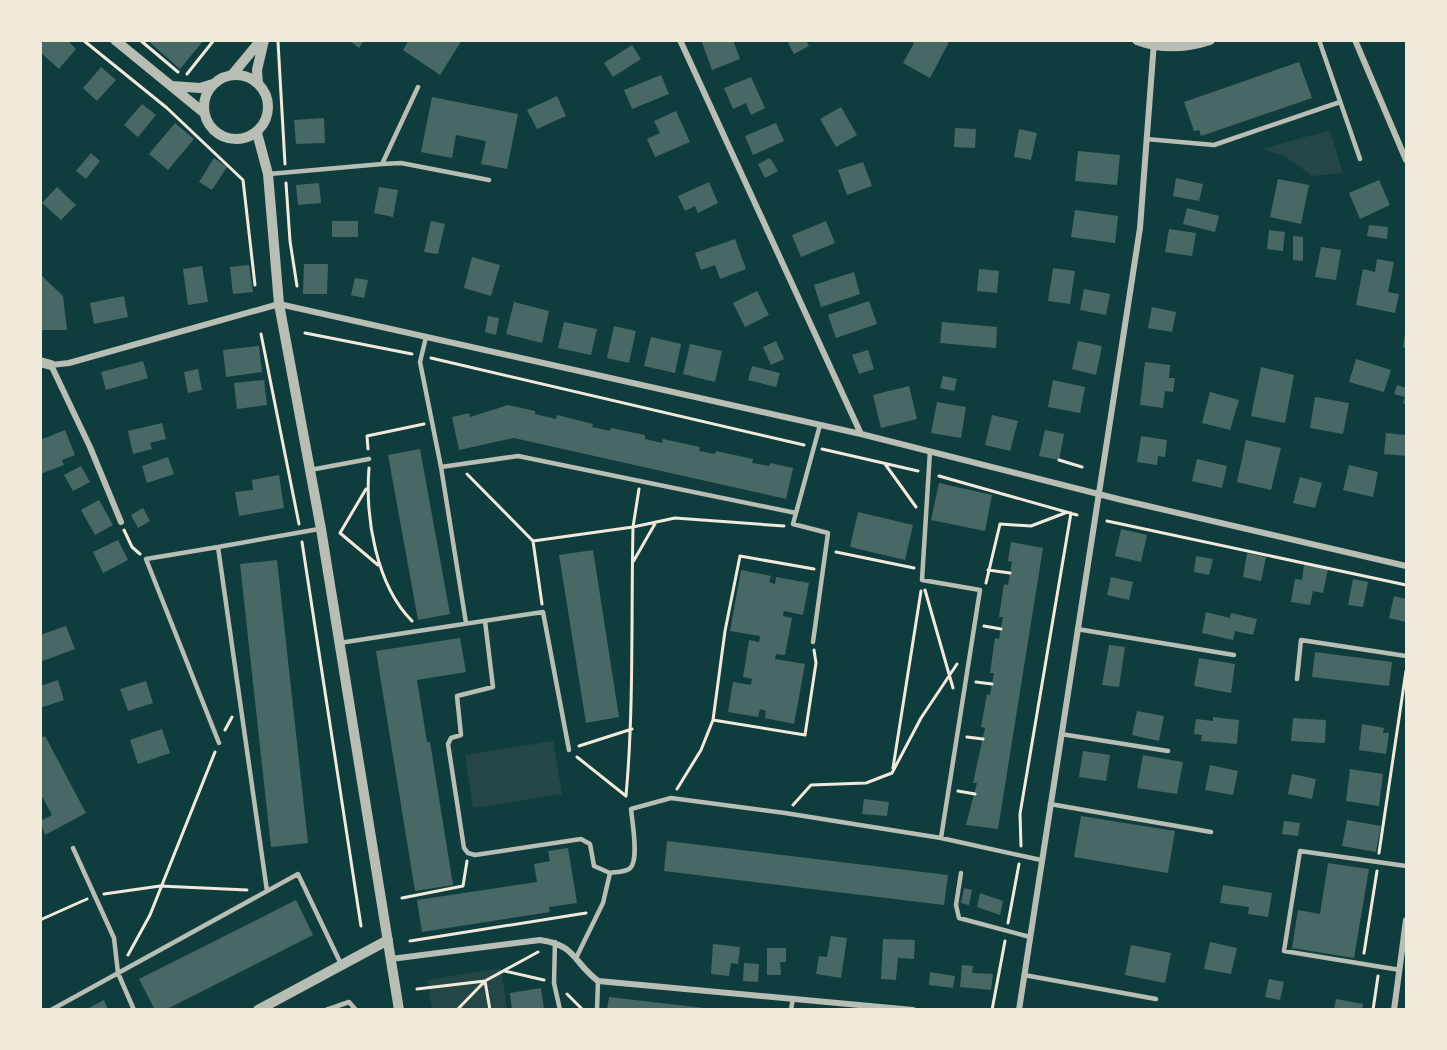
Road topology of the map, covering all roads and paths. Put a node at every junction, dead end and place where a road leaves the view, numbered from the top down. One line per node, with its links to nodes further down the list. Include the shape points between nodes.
1 (83, 40): 26 (path, via 167,108 243,180)
2 (115, 40): 15 (street)
3 (140, 40): 4 (path, via 184,77)
4 (214, 40)
5 (262, 40): 12 (street); 14 (street)
6 (680, 40): 35 (street)
7 (1137, 40): 11 (street)
8 (1210, 40): 11 (street, via 1172,47)
9 (1319, 40): 17 (lane)
10 (1355, 40): 22 (street)
11 (1154, 43): 20 (street)
12 (232, 75): 13 (street); 14 (street)
13 (213, 84): 15 (street, via 200,88); 18 (street, via 205,97)
14 (258, 84): 19 (street, via 268,104 267,116)
15 (172, 86): 18 (street)
16 (418, 87): 23 (lane)
17 (1340, 102): 20 (lane, via 1214,145); 21 (lane)
18 (203, 112): 19 (street, via 218,135 232,140)
19 (257, 133): 24 (street)
20 (1146, 139): 48 (street, via 1140,228)
21 (1360, 159)
22 (1407, 160)
23 (382, 164): 24 (lane); 25 (lane, via 401,163)
24 (268, 174): 27 (street)
25 (489, 180)
26 (255, 285)
27 (279, 304): 30 (street); 32 (street, via 69,363); 44 (street)
28 (305, 333): 31 (path)
29 (261, 334): 59 (path)
30 (426, 337): 31 (lane); 34 (street)
31 (422, 356): 33 (lane); 36 (path)
32 (46, 363): 54 (street, via 90,447)
33 (432, 423): 38 (path, via 367,436); 42 (lane)
34 (820, 425): 35 (street); 36 (lane)
35 (861, 434): 37 (street)
36 (814, 447): 40 (path); 49 (lane)
37 (930, 452): 45 (lane); 48 (street)
38 (369, 459): 44 (lane); 47 (path)
39 (1059, 460): 43 (path)
40 (884, 463): 45 (path); 52 (path)
41 (456, 464): 42 (lane); 46 (lane, via 518,456); 60 (path)
42 (441, 467): 76 (lane)
43 (1083, 467)
44 (310, 470): 58 (street)
45 (928, 473): 50 (path); 52 (lane)
46 (640, 481): 49 (lane); 57 (path)
47 (367, 487): 66 (path); 66 (path, via 340,533)
48 (1097, 494): 67 (street); 79 (street)
49 (796, 513): 56 (lane)
50 (1069, 513): 51 (path); 63 (path, via 1031,526 1000,525); 113 (path, via 1020,814)
51 (1077, 514)
52 (926, 520): 68 (lane)
53 (1107, 521): 73 (path)
54 (121, 522): 64 (path, via 132,547)
55 (656, 522): 56 (path, via 675,518 779,527); 57 (path); 65 (path)
56 (793, 524): 62 (lane, via 828,533)
57 (633, 527): 60 (path); 65 (path)
58 (321, 529): 59 (lane); 82 (street)
59 (300, 533): 61 (lane); 126 (path)
60 (533, 541): 74 (path)
61 (218, 547): 64 (lane); 91 (lane)
62 (825, 550): 68 (path); 70 (lane)
63 (990, 558)
64 (146, 559): 98 (lane)
65 (632, 564): 94 (path)
66 (378, 565): 80 (path, via 398,607)
67 (1407, 566)
68 (923, 570): 72 (lane)
69 (988, 570): 71 (path)
70 (822, 571): 81 (lane); 93 (path, via 740,556)
71 (1010, 573)
72 (922, 580): 83 (lane, via 980,590); 87 (path); 101 (path)
73 (1407, 585)
74 (543, 612): 75 (lane); 99 (lane)
75 (485, 621): 76 (lane); 112 (lane, via 493,687 457,696 461,735 448,744 464,848)
76 (466, 624): 80 (lane)
77 (980, 625): 78 (path)
78 (1001, 628)
79 (1077, 629): 84 (lane); 95 (street)
80 (422, 630): 82 (lane)
81 (813, 642): 93 (path, via 816,663 805,735)
82 (339, 643): 129 (street)
83 (971, 644): 87 (path); 92 (lane)
84 (1234, 655)
85 (1407, 656): 88 (lane, via 1301,640)
86 (1407, 671): 115 (path)
87 (950, 675): 92 (path); 101 (path, via 921,718)
88 (1297, 679)
89 (971, 681): 90 (path)
90 (992, 684)
91 (239, 702): 98 (path); 120 (lane)
92 (960, 714): 110 (lane)
93 (713, 720): 105 (path, via 701,750)
94 (632, 729): 99 (path); 104 (path)
95 (1061, 734): 100 (lane); 106 (street)
96 (962, 736): 97 (path)
97 (983, 739)
98 (219, 743): 119 (path)
99 (568, 750): 104 (path)
100 (1168, 751)
101 (892, 773): 108 (path, via 866,783 811,785)
102 (953, 790): 103 (path)
103 (975, 794)
104 (626, 796): 107 (path)
105 (671, 798): 107 (lane); 108 (lane)
106 (1050, 804): 109 (lane); 114 (street)
107 (630, 809): 117 (lane, via 633,865 628,870)
108 (786, 813): 110 (lane)
109 (1211, 832)
110 (941, 838): 113 (lane)
111 (73, 848): 121 (lane)
112 (468, 853): 117 (lane, via 582,839 590,844 594,866); 122 (path, via 463,886)
113 (1020, 855): 114 (lane); 127 (path)
114 (1041, 860): 128 (street)
115 (1378, 862): 116 (lane); 134 (path); 134 (lane, via 1300,851 1284,951)
116 (1407, 866)
117 (610, 873): 123 (lane)
118 (961, 873): 127 (lane, via 956,905 959,918)
119 (160, 886): 120 (path); 121 (path); 139 (path, via 150,915)
120 (267, 891): 135 (lane, via 298,874); 139 (lane)
121 (94, 895): 124 (path); 139 (lane, via 114,938)
122 (402, 898)
123 (600, 911): 130 (path); 133 (lane)
124 (40, 920)
125 (1407, 920): 137 (street)
126 (361, 926)
127 (1007, 930): 128 (lane); 159 (path)
128 (1030, 938): 140 (street)
129 (388, 940): 132 (street); 135 (street)
130 (410, 941)
131 (555, 942): 132 (street, via 540,940); 133 (street); 138 (path); 143 (lane)
132 (391, 958): 152 (street)
133 (576, 958): 142 (street)
134 (1362, 964): 136 (lane)
135 (342, 966): 149 (street)
136 (1380, 967): 137 (lane); 161 (path)
137 (1400, 970): 162 (street)
138 (505, 971): 141 (path); 143 (path)
139 (118, 973): 147 (lane); 148 (lane)
140 (1024, 975): 146 (lane); 160 (street)
141 (485, 981): 144 (path); 153 (path); 154 (path)
142 (598, 981): 145 (street); 156 (lane)
143 (554, 983): 155 (lane)
144 (417, 989)
145 (793, 998): 157 (lane); 158 (street)
146 (1156, 999)
147 (51, 1010)
148 (134, 1010)
149 (258, 1010)
150 (326, 1010): 151 (lane, via 349,1002)
151 (356, 1010)
152 (399, 1010)
153 (457, 1010)
154 (490, 1010)
155 (560, 1010)
156 (597, 1010)
157 (791, 1010)
158 (913, 1010)
159 (993, 1010)
160 (1019, 1010)
161 (1373, 1010)
162 (1394, 1010)

